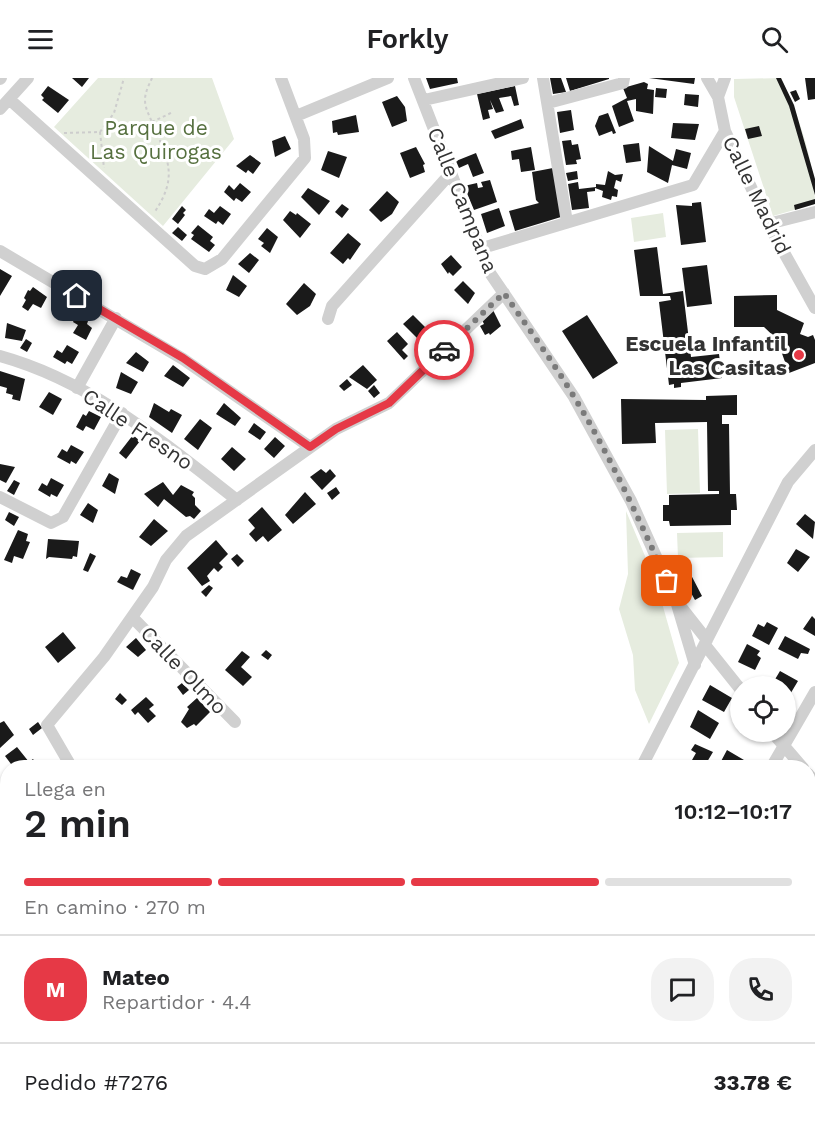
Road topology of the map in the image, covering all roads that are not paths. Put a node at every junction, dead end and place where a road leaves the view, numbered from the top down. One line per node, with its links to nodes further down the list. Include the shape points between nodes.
1 (28, 78): 11 (street)
2 (281, 78): 15 (street)
3 (388, 78): 15 (street)
4 (414, 78): 12 (street, Calle Campana)
5 (523, 78): 12 (street)
6 (543, 78): 13 (street)
7 (624, 78): 13 (street, via 623,83)
8 (707, 78): 10 (street)
9 (725, 78): 10 (street)
10 (718, 98): 16 (street, Calle Madrid)
11 (9, 99): 14 (street); 15 (street, via 195,266 205,269 215,266 305,158 307,150)
12 (424, 100): 17 (street, Calle Campana)
13 (548, 103): 19 (street)
14 (0, 109)
15 (296, 116)
16 (725, 131): 19 (street, via 693,185); 20 (street, Calle Madrid)
17 (450, 174): 21 (street, Calle Campana); 26 (street, via 332,306)
18 (815, 212): 20 (street)
19 (567, 222): 21 (street)
20 (768, 224): 24 (street, Calle Madrid)
21 (479, 249): 23 (street, Calle Campana)
22 (0, 251): 25 (street)
23 (504, 293): 30 (street, via 389,403 336,429); 34 (street, Calle Campana, via 595,434 631,501)
24 (815, 308)
25 (116, 318): 28 (street); 30 (street, via 183,358)
26 (328, 319)
27 (0, 356): 28 (street, Calle Fresno, via 35,366)
28 (77, 388): 29 (street, Calle Fresno)
29 (122, 413): 32 (street, via 63,517 51,523); 33 (street, Calle Fresno)
30 (310, 447): 33 (street)
31 (815, 450): 36 (street, via 788,482)
32 (0, 497)
33 (237, 500): 35 (street, via 186,536 166,560)
34 (676, 601): 36 (street); 37 (street)
35 (133, 618): 40 (street, Calle Olmo); 43 (street, via 47,725)
36 (706, 642): 37 (street); 38 (street)
37 (694, 665): 44 (street)
38 (731, 676)
39 (815, 692): 42 (street)
40 (235, 722)
41 (780, 742): 42 (street)
42 (783, 746): 45 (street); 46 (street)
43 (67, 760)
44 (644, 760)
45 (775, 760)
46 (796, 760)

